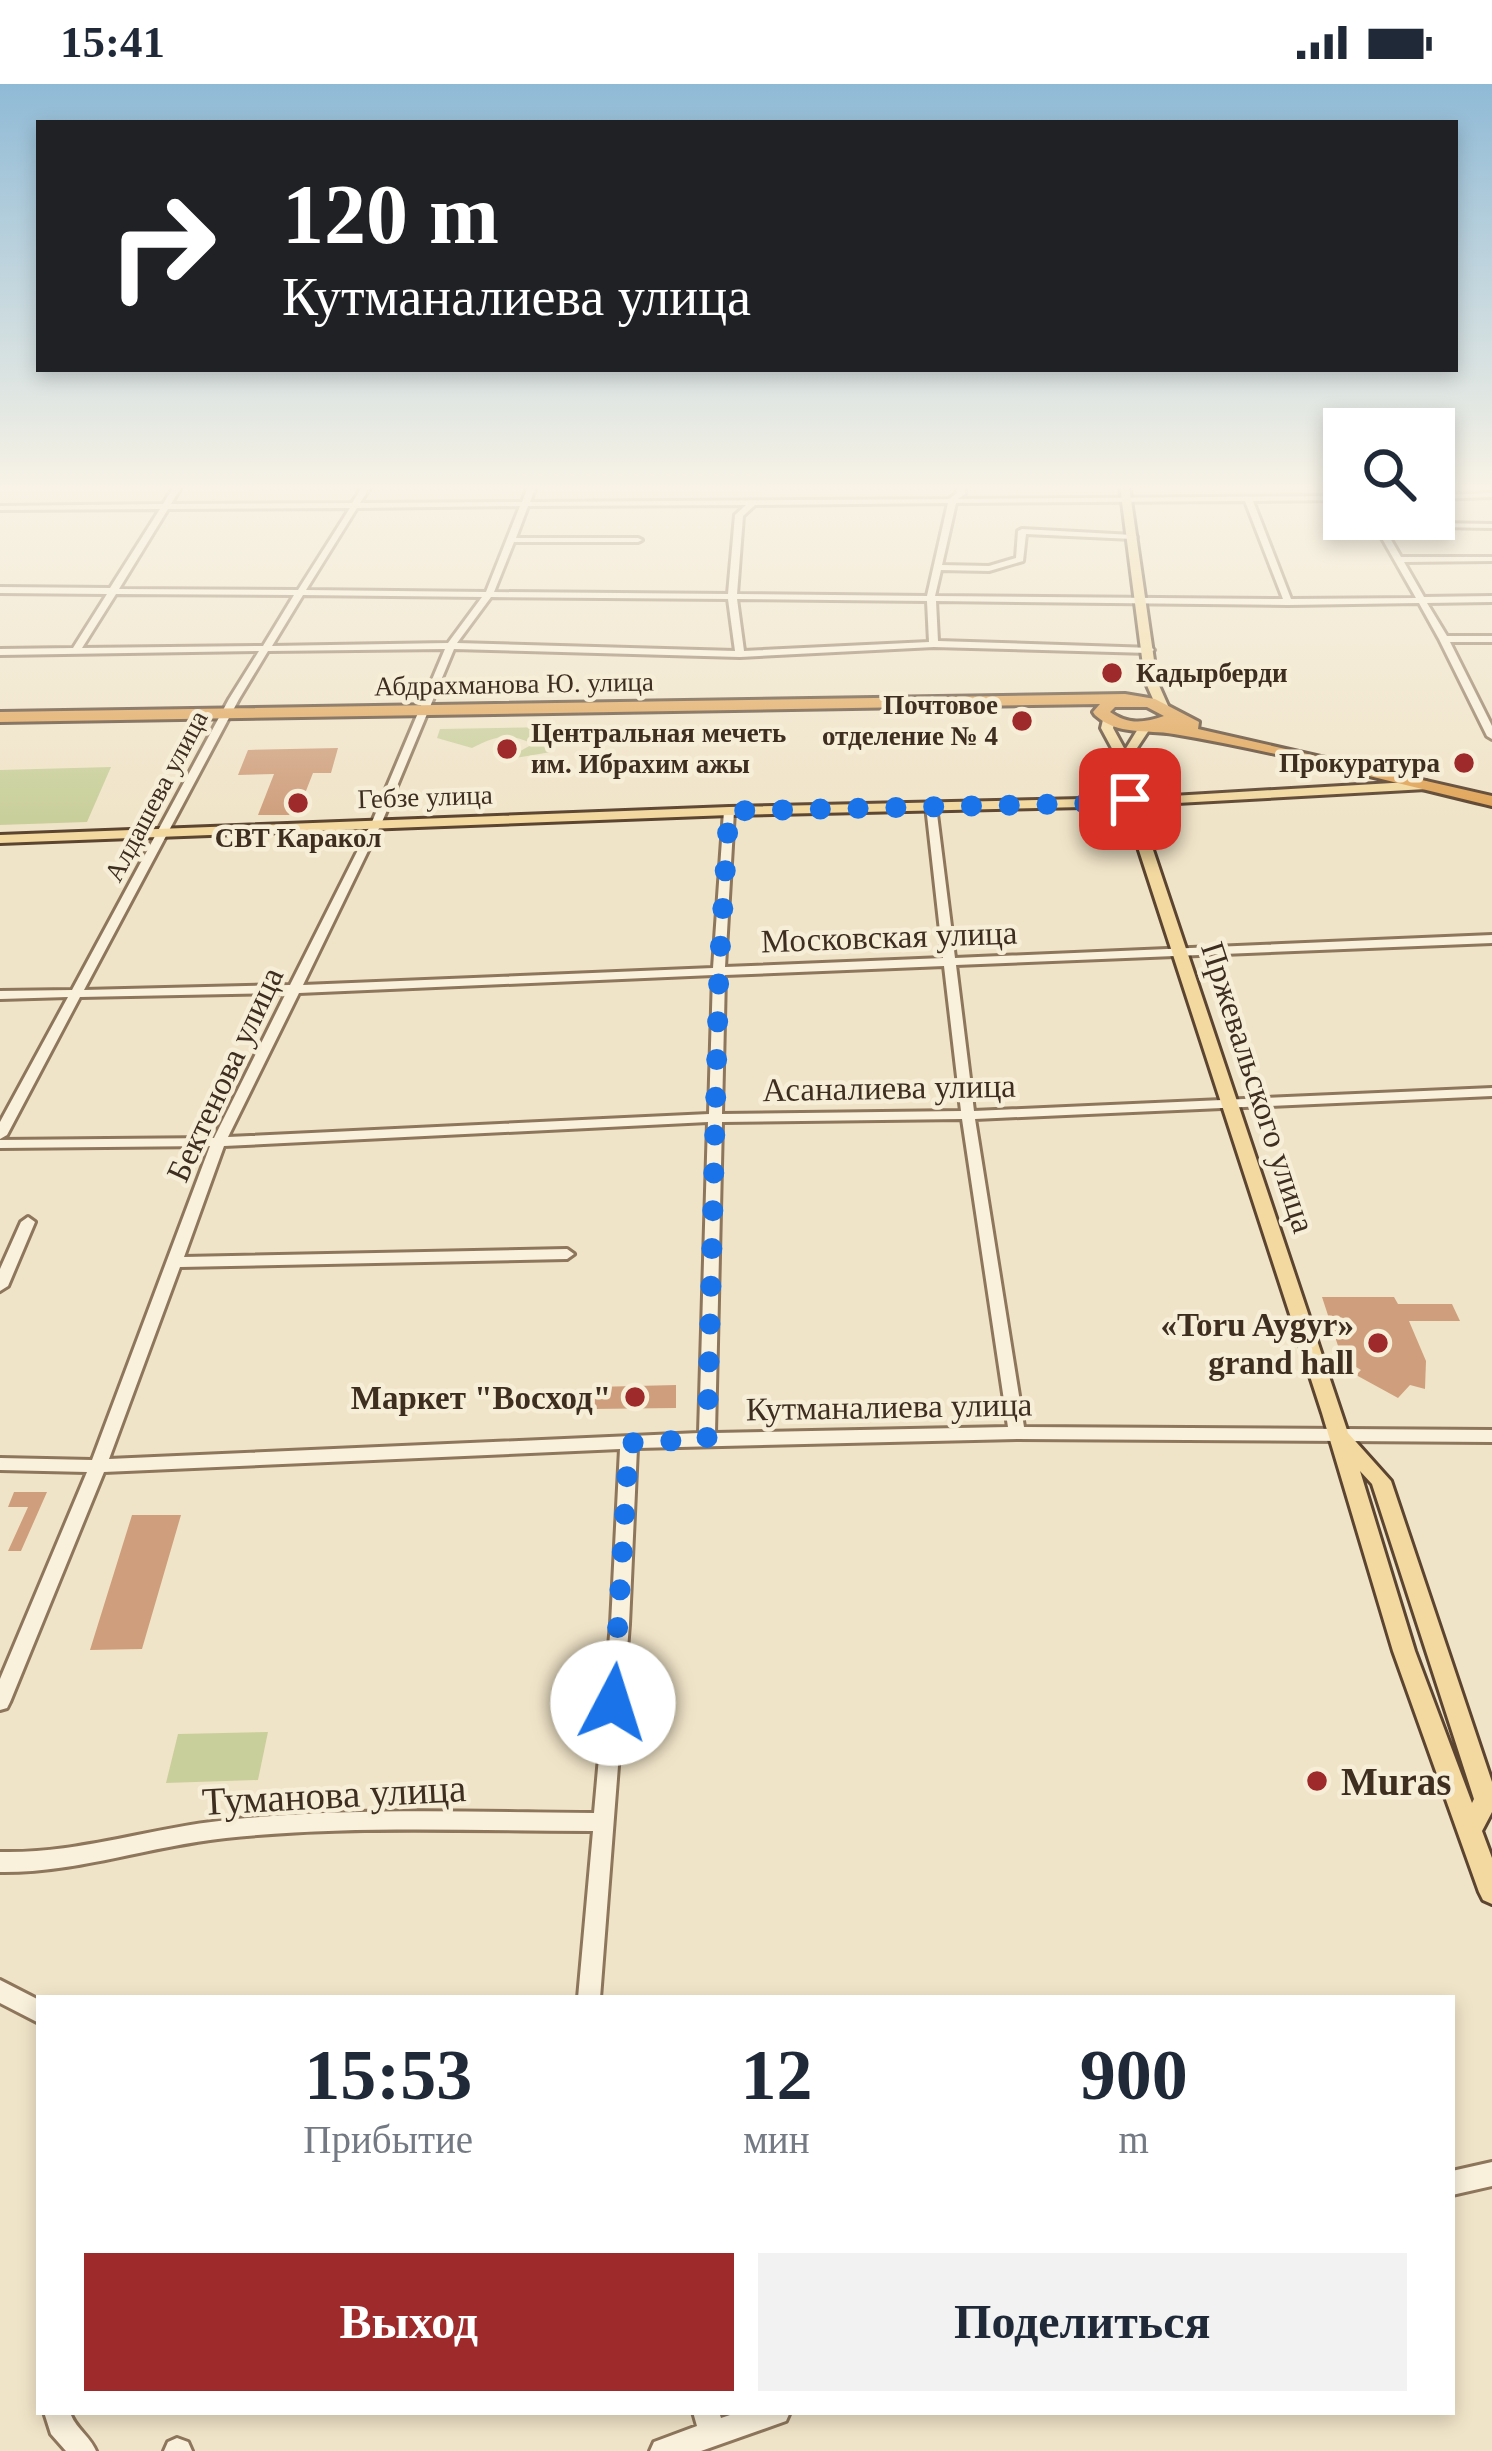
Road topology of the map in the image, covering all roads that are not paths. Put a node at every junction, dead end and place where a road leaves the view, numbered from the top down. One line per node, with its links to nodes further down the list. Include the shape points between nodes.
1 (113, 596): 21 (street)
2 (296, 596): 22 (street, Алдашева улица)
3 (487, 596): 18 (street, Бектенова улица)
4 (688, 596): 10 (street)
5 (839, 596): 10 (street)
6 (931, 596): 17 (street)
7 (963, 596): 11 (street)
8 (1286, 596): 14 (street)
9 (1420, 596): 13 (street)
10 (732, 597): 23 (street)
11 (1141, 599): 14 (street); 19 (main road)
12 (1492, 599): 13 (street)
13 (1422, 600): 14 (street); 15 (street)
14 (1288, 602)
15 (1444, 639): 16 (street); 32 (street)
16 (1492, 639)
17 (934, 644): 19 (street); 23 (street)
18 (451, 646): 22 (street); 23 (street); 27 (street, Бектенова улица)
19 (1149, 650): 24 (main road)
20 (0, 652): 21 (street)
21 (76, 652): 22 (street)
22 (261, 652): 28 (street, Алдашева улица)
23 (740, 654)
24 (1153, 690): 25 (main road); 31 (main road)
25 (1129, 699): 26 (highway, Абдрахманова Ю. улица); 30 (highway, via 1106,704); 31 (highway, Абдрахманова Ю. улица)
26 (1028, 700): 27 (highway, Абдрахманова Ю. улица); 30 (highway, Абдрахманова Ю. улица)
27 (426, 710): 28 (highway, Абдрахманова Ю. улица); 39 (street, Бектенова улица)
28 (227, 713): 29 (highway, Абдрахманова Ю. улица); 40 (street, Алдашева улица)
29 (0, 717)
30 (1106, 718): 31 (highway, Абдрахманова Ю. улица); 33 (main road, Пржевальского улица)
31 (1157, 718): 33 (main road); 34 (highway)
32 (1492, 736)
33 (1126, 757): 35 (main road, Пржевальского улица)
34 (1426, 785): 35 (main road, Гебзе улица); 36 (highway)
35 (1130, 799): 37 (main road, Гебзе улица); 43 (main road, Пржевальского улица)
36 (1492, 801)
37 (931, 806): 38 (main road, Гебзе улица); 44 (street)
38 (729, 811): 39 (main road, Гебзе улица); 45 (street)
39 (377, 822): 40 (main road, Гебзе улица); 46 (street, Бектенова улица)
40 (162, 834): 41 (main road, Гебзе улица); 47 (street, Алдашева улица)
41 (0, 839)
42 (1492, 939): 43 (street, Московская улица)
43 (1180, 952): 44 (street, Московская улица); 50 (main road, Пржевальского улица)
44 (950, 961): 45 (street, Московская улица); 51 (street)
45 (719, 969): 46 (street, Московская улица); 52 (street)
46 (296, 989): 47 (street, Московская улица); 54 (street, Бектенова улица)
47 (80, 993): 48 (street, Московская улица); 53 (street, Алдашева улица)
48 (0, 995)
49 (1492, 1092): 50 (street, Асаналиева улица)
50 (1227, 1100): 51 (street, Асаналиева улица); 60 (main road, Пржевальского улица)
51 (968, 1114): 52 (street, Асаналиева улица); 59 (street)
52 (715, 1118): 54 (street, Асаналиева улица); 62 (street)
53 (0, 1140): 54 (street, Асаналиева улица)
54 (219, 1142): 57 (street, Бектенова улица)
55 (28, 1222): 58 (street)
56 (567, 1254): 57 (street)
57 (174, 1262): 65 (street, Бектенова улица)
58 (0, 1286)
59 (1016, 1433): 60 (street, Кутманалиева улица); 62 (street, Кутманалиева улица)
60 (1339, 1435): 61 (street, Кутманалиева улица); 69 (main road, Пржевальского улица, via 1404,1651)
61 (1492, 1436)
62 (707, 1439): 63 (street, Кутманалиева улица)
63 (629, 1443): 65 (street, Кутманалиева улица); 67 (street)
64 (0, 1464): 65 (street, Кутманалиева улица)
65 (98, 1466): 66 (street, Бектенова улица)
66 (0, 1702)
67 (602, 1822): 68 (street, Туманова улица, via 330,1822 220,1830 70,1861); 71 (street)
68 (0, 1862)
69 (1492, 1892)
70 (0, 1991): 72 (street)
71 (589, 1995)
72 (36, 2010)
73 (1492, 2174): 74 (street)
74 (1455, 2182)
75 (58, 2415): 78 (street)
76 (758, 2415): 77 (street)
77 (709, 2423): 79 (street)
78 (83, 2451)
79 (663, 2451)

